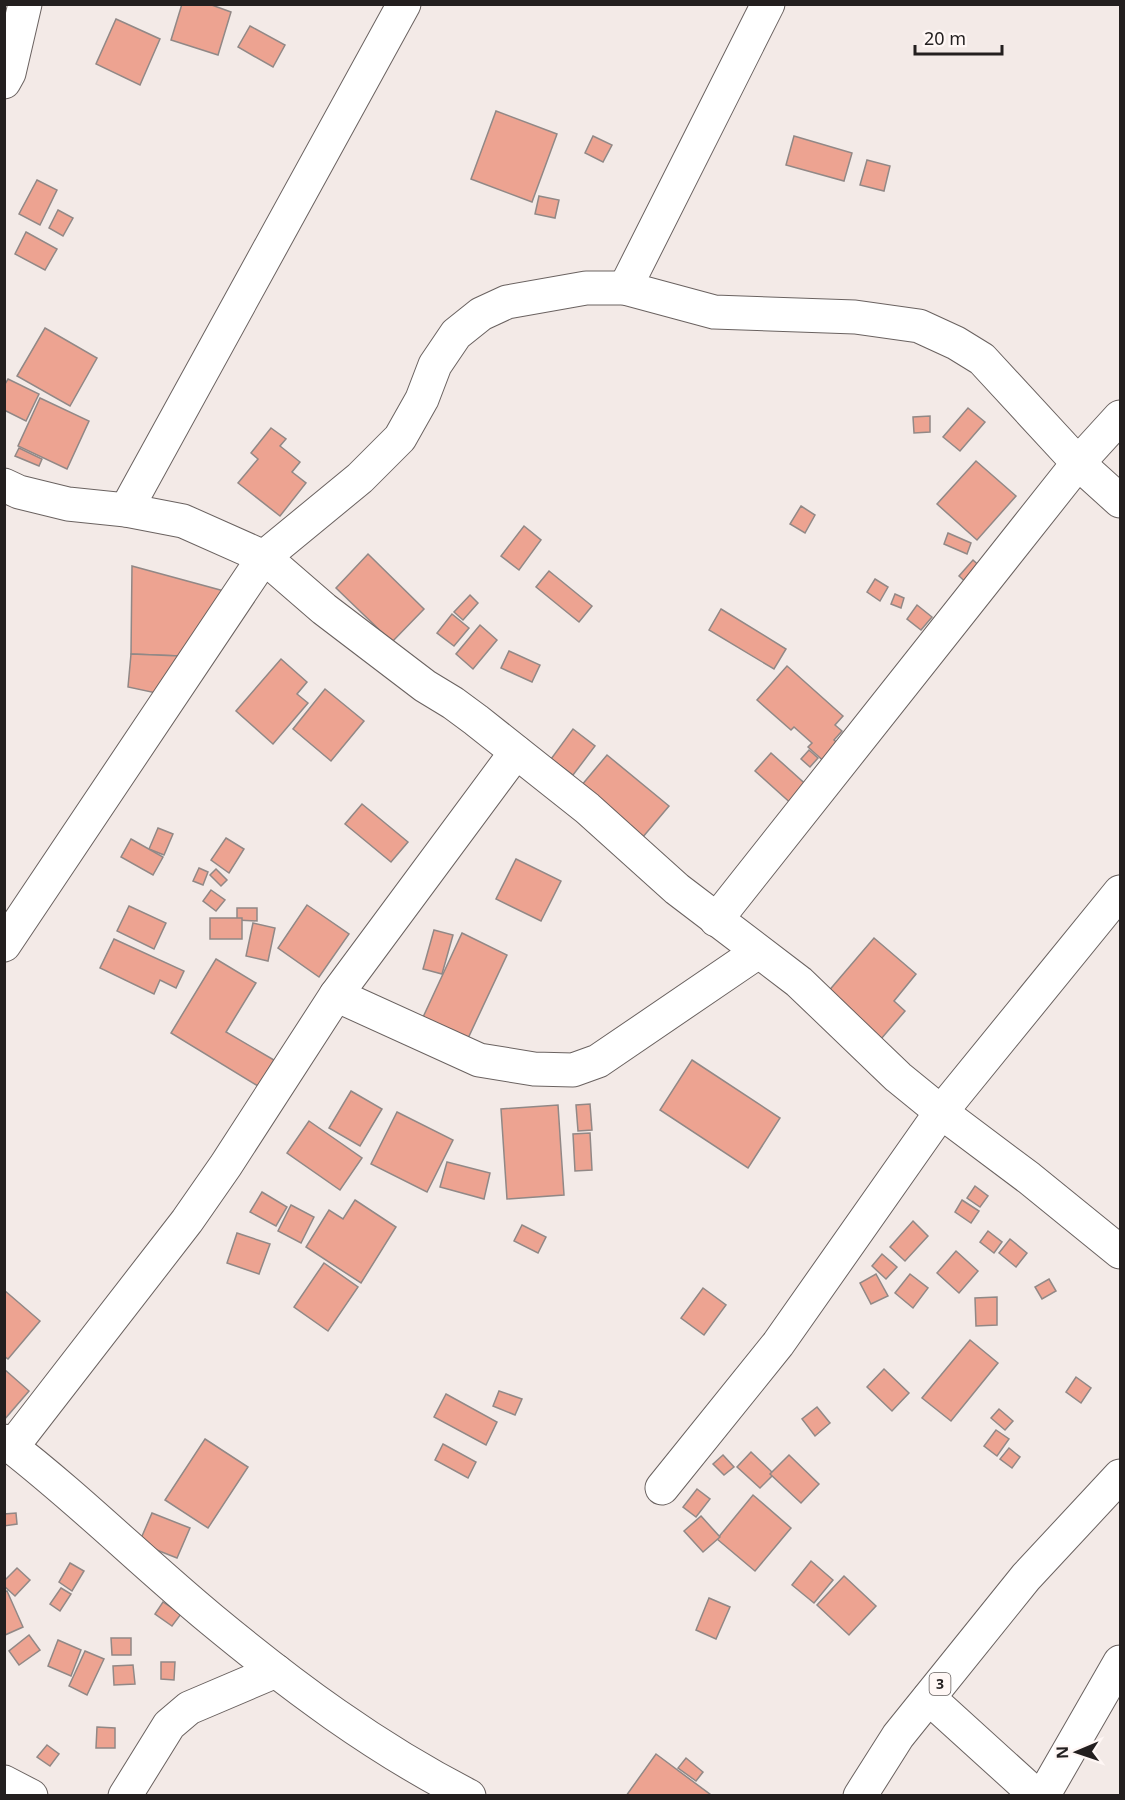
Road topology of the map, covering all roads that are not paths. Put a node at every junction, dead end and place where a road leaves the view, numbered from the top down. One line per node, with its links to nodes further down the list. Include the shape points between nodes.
1 (25, 4): 4 (main road)
2 (404, 4): 10 (main road)
3 (768, 4): 5 (main road)
4 (4, 82)
5 (625, 288): 7 (main road, via 714,312 855,317 919,326 982,359); 11 (main road, via 586,288 544,295 507,302 481,314 456,334 435,365 400,438 360,478)
6 (1120, 417): 7 (main road)
7 (1078, 463): 9 (main road); 14 (main road)
8 (4, 485): 10 (main road, via 68,504)
9 (1120, 501)
10 (126, 510): 11 (main road, via 183,521)
11 (264, 557): 12 (main road, via 324,609); 15 (main road)
12 (516, 752): 14 (main road); 17 (main road)
13 (1120, 892): 18 (main road)
14 (716, 920): 16 (main road)
15 (4, 945)
16 (758, 952): 17 (main road, via 598,1061 573,1070 534,1069 479,1059); 18 (main road, via 799,982 898,1077)
17 (336, 996): 20 (main road, via 188,1221)
18 (941, 1112): 19 (main road); 22 (main road, via 778,1344)
19 (1120, 1252)
20 (8, 1444): 24 (main road)
21 (1120, 1476): 25 (main road, 3, via 1026,1577)
22 (662, 1488)
23 (1120, 1662): 32 (main road)
24 (276, 1671): 28 (main road, via 189,1708 169,1725); 29 (main road, via 376,1743)
25 (929, 1698): 30 (main road, 3, via 898,1736); 31 (main road)
26 (4, 1782): 27 (main road)
27 (31, 1796)
28 (125, 1796)
29 (469, 1796)
30 (860, 1796)
31 (1037, 1796)
32 (1043, 1796)

